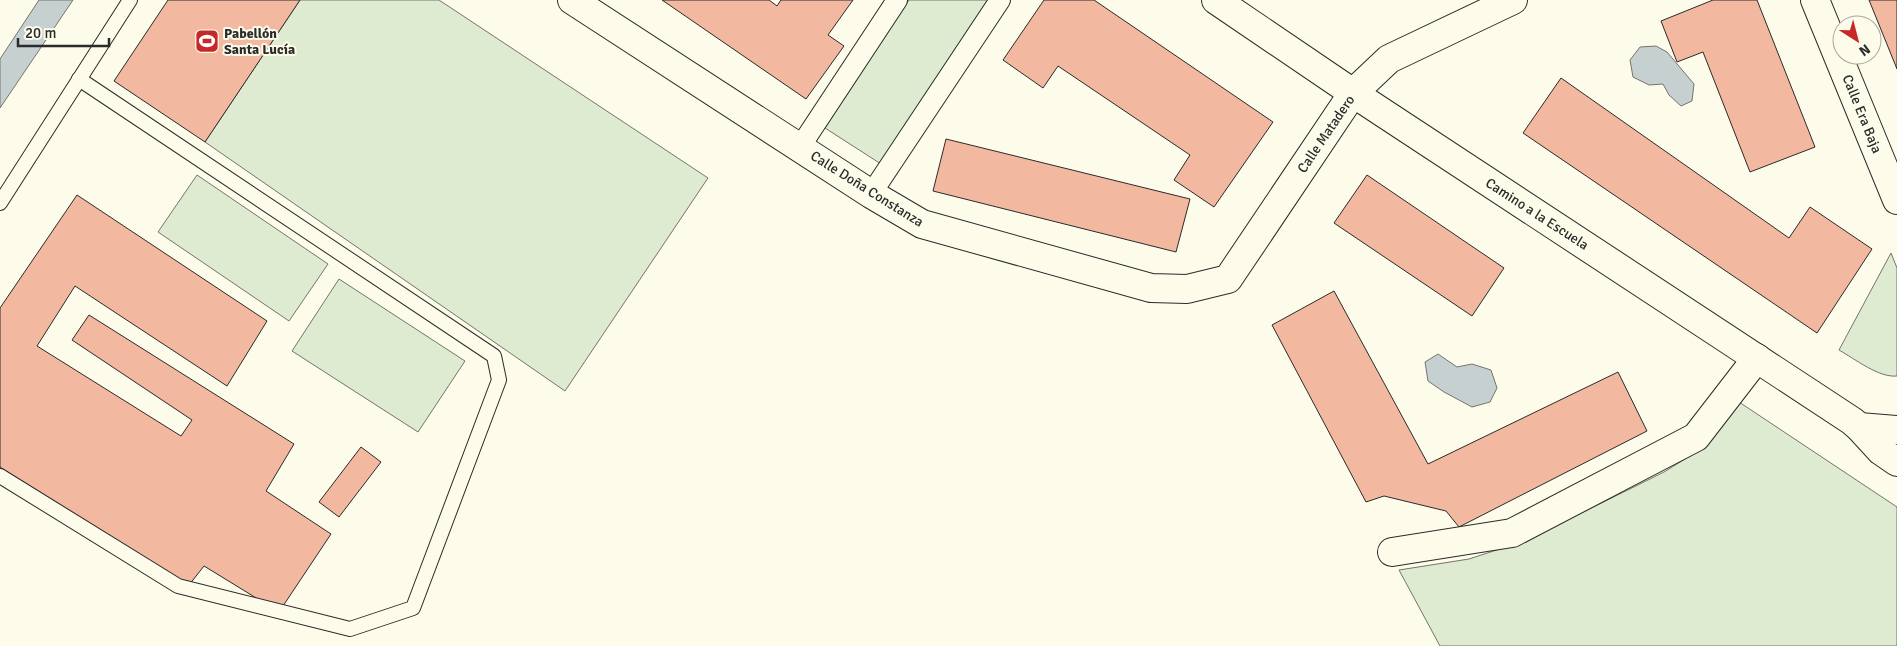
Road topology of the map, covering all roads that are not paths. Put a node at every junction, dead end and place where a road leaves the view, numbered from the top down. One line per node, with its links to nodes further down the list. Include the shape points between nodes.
1 (130, 0): 8 (lane)
2 (572, 0): 10 (street, Calle Doña Constanza)
3 (897, 0): 10 (street)
4 (1000, 0): 11 (street)
5 (1216, 0): 9 (street, Camino a la Escuela)
6 (1514, 0): 9 (street, Calle Matadero, via 1389,59)
7 (1815, 0): 12 (street, Calle Era Baja)
8 (79, 79): 13 (lane); 19 (lane, via 494,356 499,380 414,608 350,629 178,586)
9 (1353, 93): 14 (street, Calle Matadero); 15 (street, Camino a la Escuela)
10 (800, 147): 11 (street, Calle Doña Constanza)
11 (871, 194): 14 (street, Calle Doña Constanza, via 922,224 1151,288 1187,289)
12 (1897, 200)
13 (0, 203)
14 (1228, 279)
15 (1757, 358): 16 (street, Camino a la Escuela); 20 (street, via 1696,437 1512,533)
16 (1859, 426): 17 (street, Camino a la Escuela); 18 (street, Camino a la Escuela)
17 (1897, 430)
18 (1897, 462)
19 (0, 476)
20 (1392, 552)

